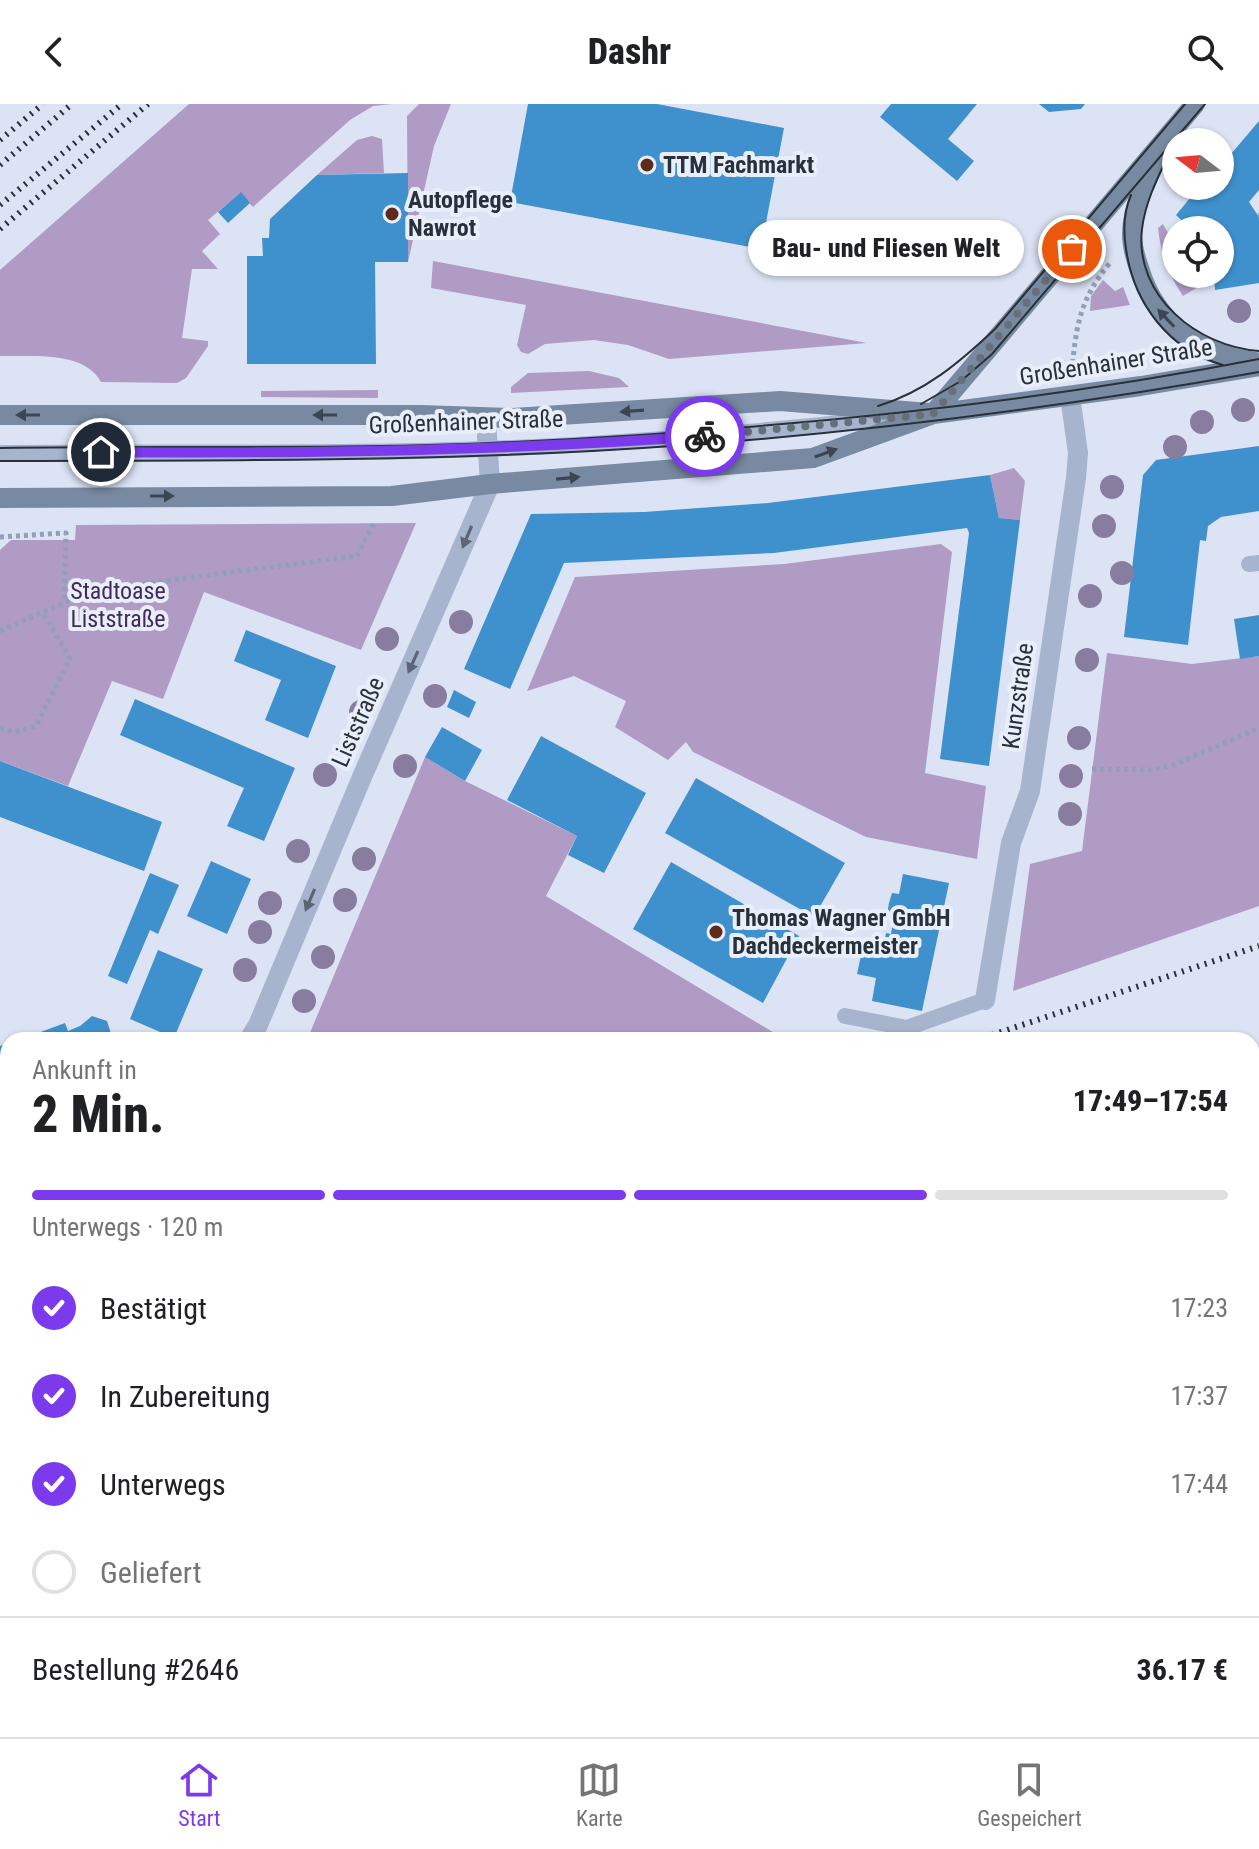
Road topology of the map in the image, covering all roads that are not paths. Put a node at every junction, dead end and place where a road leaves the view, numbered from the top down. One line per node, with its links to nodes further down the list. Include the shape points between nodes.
1 (1195, 104): 2 (main road)
2 (1174, 128)
3 (1162, 143): 7 (main road)
4 (1162, 150): 5 (main road, one-way to 4, via 1195,344 1160,313 1145,288 1132,235 1136,210)
5 (1259, 364): 6 (main road, Großenhainer Straße)
6 (1070, 396): 7 (main road, Großenhainer Straße); 14 (street, Kunzstraße, via 1076,478 1030,791 1011,843)
7 (933, 414): 9 (main road, Großenhainer Straße, one-way to 9, via 780,401); 10 (lane, Großenhainer Straße, via 759,432); 12 (main road, Großenhainer Straße, one-way to 7, via 813,458)
8 (0, 415): 9 (main road, Großenhainer Straße, one-way to 8)
9 (486, 419): 10 (street, Liststraße)
10 (488, 449): 11 (lane, Großenhainer Straße); 12 (street, Liststraße)
11 (0, 453)
12 (490, 484): 13 (main road, Großenhainer Straße, one-way to 12, via 392,496); 16 (street, Liststraße, one-way to 16)
13 (0, 498)
14 (985, 1000): 15 (lane, via 907,1028)
15 (845, 1016)
16 (254, 1032)

